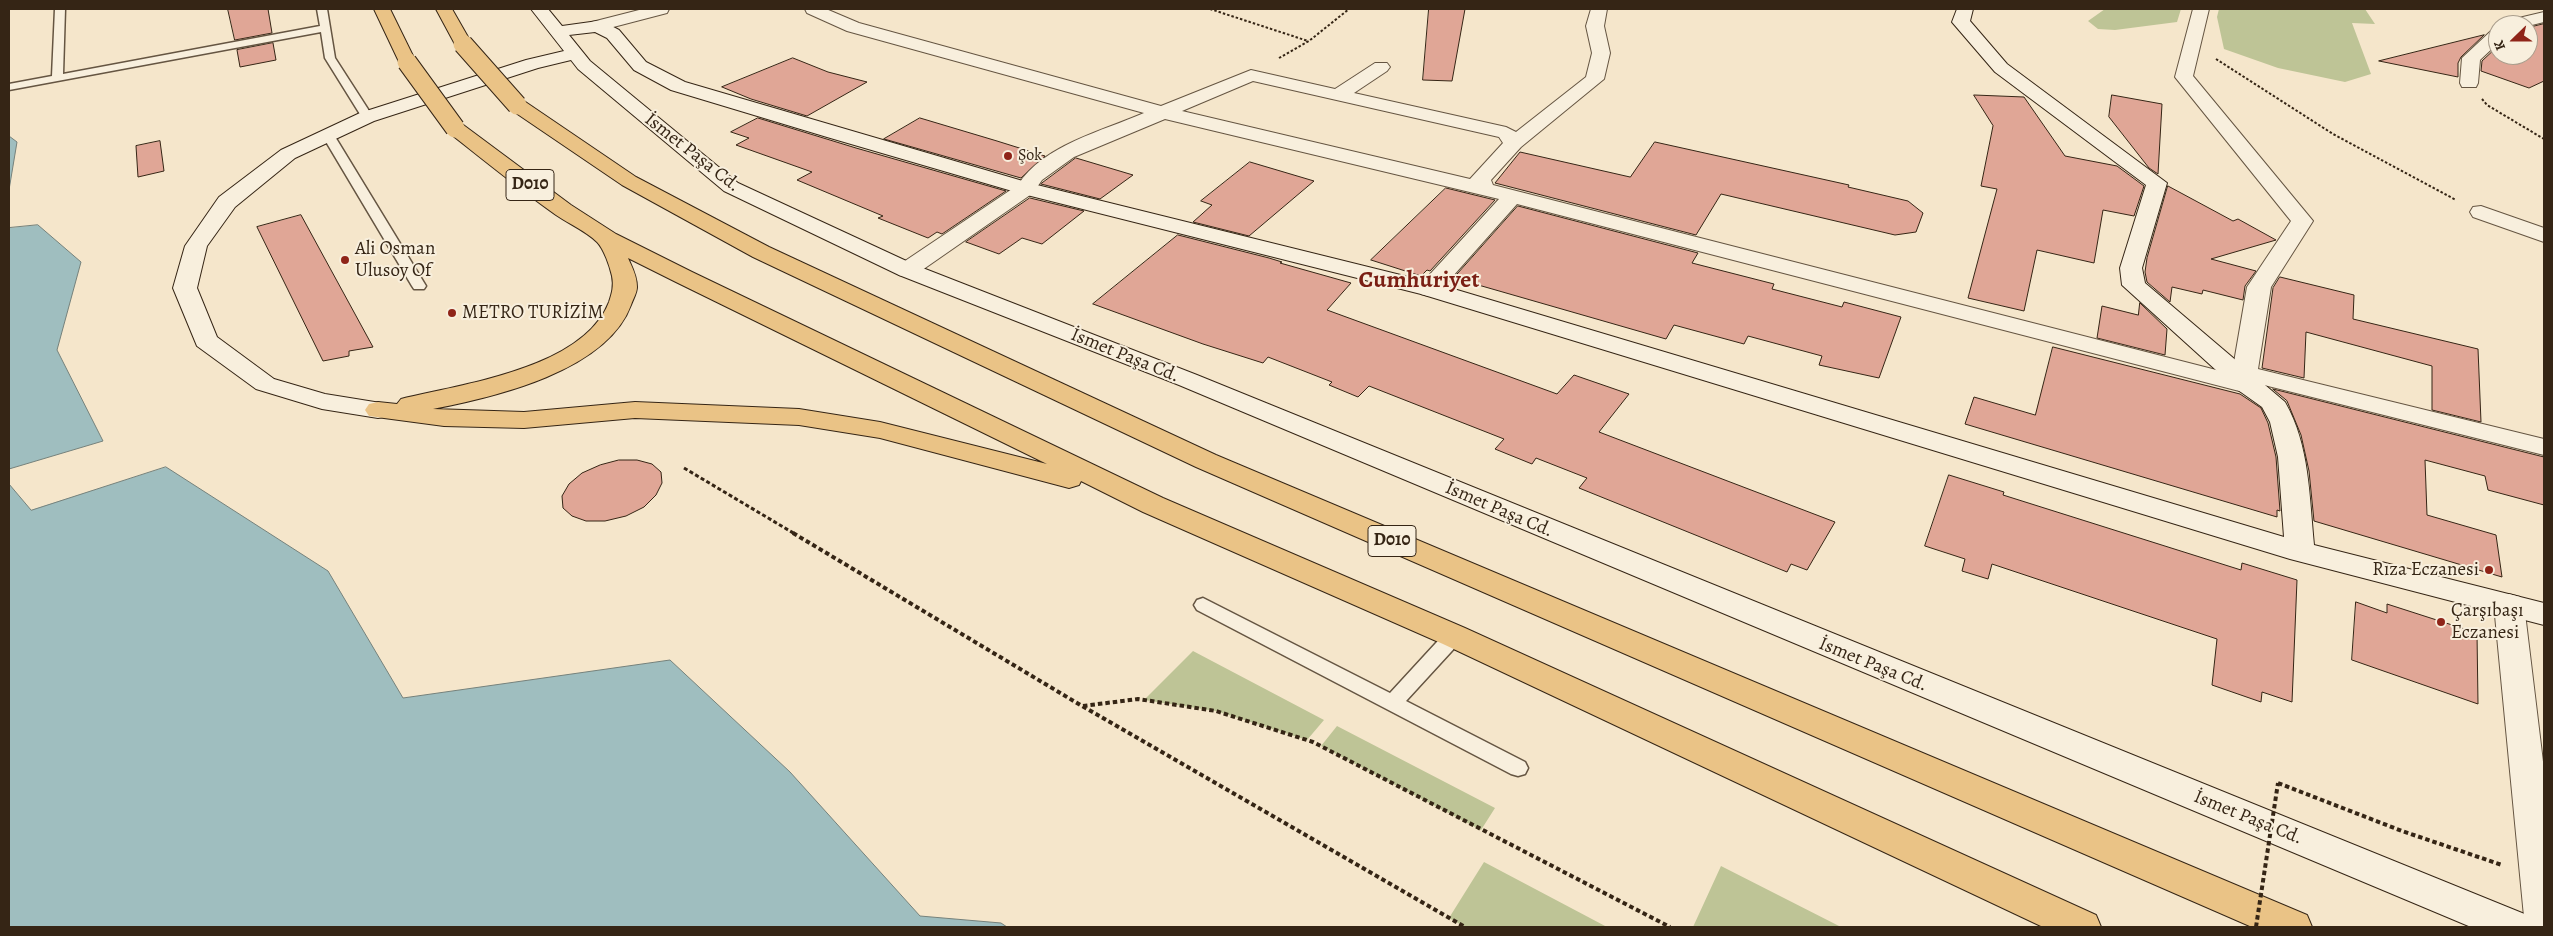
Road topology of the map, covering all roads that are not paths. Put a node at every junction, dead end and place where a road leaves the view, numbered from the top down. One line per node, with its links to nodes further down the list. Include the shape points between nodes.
1 (60, 9): 17 (lane)
2 (322, 9): 12 (lane)
3 (382, 9): 30 (highway, D010, bridge, via 407,62 455,128)
4 (444, 9): 46 (highway, D010, bridge, via 463,44 517,105 629,181 761,252 1206,461)
5 (539, 9): 13 (street, İsmet Paşa Cd.)
6 (661, 9): 11 (street)
7 (813, 9): 21 (street, via 853,27)
8 (1599, 9): 24 (street, via 1595,26 1601,53 1595,79)
9 (1966, 9): 34 (street, via 1961,22 2001,68 2157,184 2131,268 2134,285)
10 (2201, 9): 34 (street, via 2184,77 2302,221 2259,288)
11 (608, 19): 13 (street); 26 (street, via 613,34 640,66 678,86)
12 (325, 28): 17 (lane); 22 (lane, via 330,58)
13 (557, 32): 15 (street, İsmet Paşa Cd.)
14 (2488, 43): 18 (street, via 2472,58)
15 (574, 54): 22 (street, via 532,64); 31 (street, İsmet Paşa Cd., via 731,187)
16 (1381, 68): 20 (street)
17 (57, 78): 19 (lane)
18 (2468, 83)
19 (9, 87)
20 (1338, 95): 21 (street, via 1250,75); 24 (street, via 1506,133)
21 (1162, 112): 25 (street); 26 (street, via 1067,153 1034,176)
22 (368, 117): 23 (street)
23 (328, 135): 32 (lane); 35 (street, via 288,154 227,202 196,246 185,288 206,341 265,384 322,401)
24 (1514, 143): 25 (street, via 1480,179)
25 (1485, 188): 27 (street)
26 (1026, 189): 31 (street); 33 (street)
27 (1512, 197): 33 (street); 34 (street, via 1925,304)
28 (2481, 212): 29 (street)
29 (2544, 235)
30 (608, 240): 35 (highway, via 626,289 615,320 583,348 530,375 462,396); 37 (highway, D010)
31 (907, 270): 47 (street, İsmet Paşa Cd., via 1188,380)
32 (418, 286)
33 (1429, 289): 38 (street)
34 (2246, 379): 36 (street); 38 (street, via 2272,402 2283,422 2292,457)
35 (378, 410): 37 (highway, via 444,418 524,420 634,410 799,417 880,430 1034,468)
36 (2544, 446)
37 (1153, 505): 42 (highway, D010)
38 (2300, 552): 39 (street)
39 (2509, 605): 41 (street); 48 (street)
40 (1203, 606): 43 (lane)
41 (2544, 614)
42 (1454, 636): 43 (lane); 45 (highway, D010)
43 (1392, 704): 44 (lane)
44 (1518, 768)
45 (2082, 927)
46 (2293, 927)
47 (2513, 927)
48 (2544, 927)

